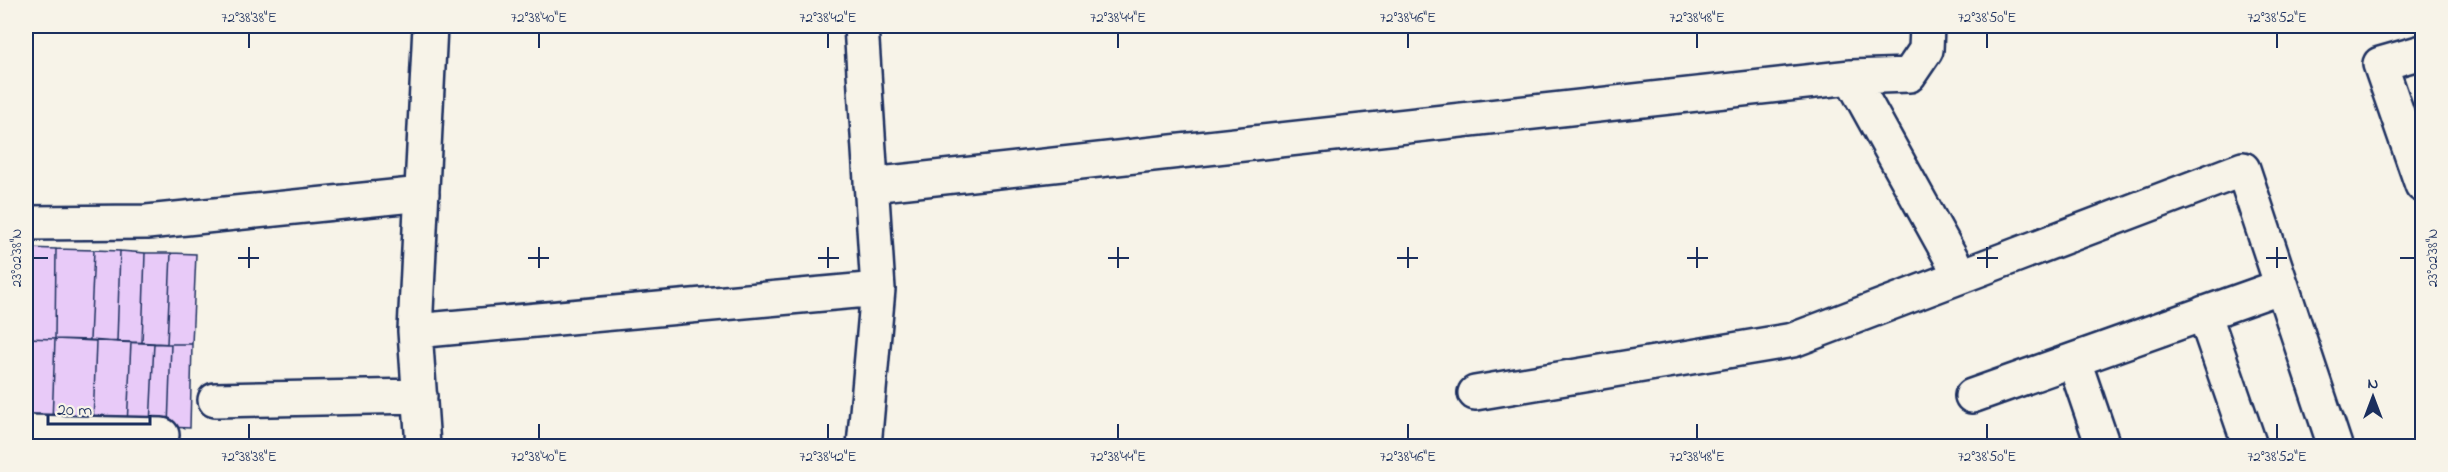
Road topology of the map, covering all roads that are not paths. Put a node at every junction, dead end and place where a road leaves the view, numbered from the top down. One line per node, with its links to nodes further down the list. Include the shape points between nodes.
1 (430, 26): 8 (street)
2 (861, 26): 6 (street)
3 (1927, 26): 5 (street, via 1926,50 1909,75)
4 (2422, 52): 7 (street, via 2380,64)
5 (1851, 77): 6 (street); 10 (street)
6 (871, 185): 12 (street)
7 (2422, 185)
8 (422, 194): 9 (street, via 147,222); 14 (street)
9 (26, 223)
10 (1961, 276): 11 (street, via 2243,169); 16 (street, via 1793,340)
11 (2282, 286): 13 (street); 26 (street)
12 (878, 289): 14 (street); 23 (street)
13 (2204, 314): 15 (street); 25 (street)
14 (415, 331): 17 (street)
15 (2074, 361): 18 (street); 24 (street)
16 (1475, 393)
17 (420, 396): 19 (street); 22 (street)
18 (1972, 396)
19 (215, 400)
20 (26, 432): 21 (street)
21 (162, 435)
22 (423, 447)
23 (864, 447)
24 (2103, 447)
25 (2250, 447)
26 (2335, 447)

